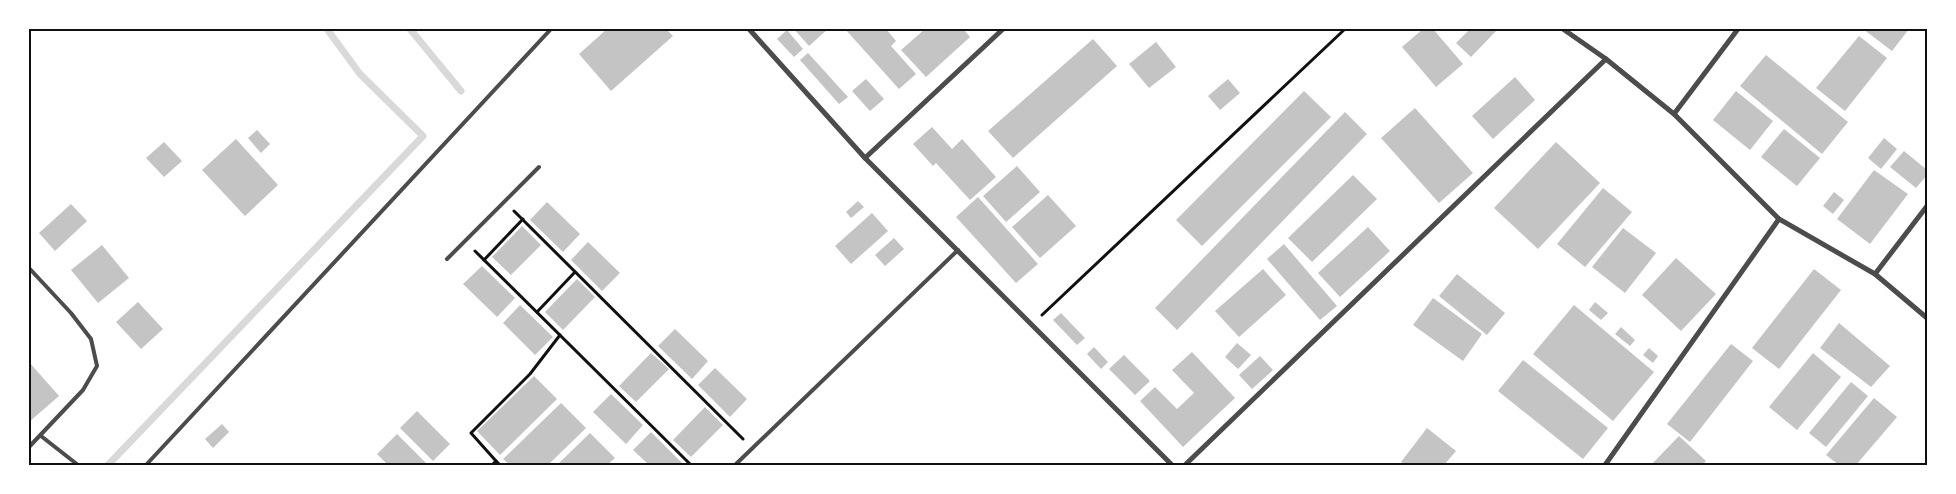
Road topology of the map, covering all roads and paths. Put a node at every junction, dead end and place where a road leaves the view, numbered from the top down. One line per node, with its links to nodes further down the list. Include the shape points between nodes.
1 (551, 29): 31 (lane)
2 (749, 29): 9 (street)
3 (1002, 29): 9 (street)
4 (1345, 29): 24 (path)
5 (1563, 29): 7 (street)
6 (1738, 29): 8 (street)
7 (1606, 60): 8 (street); 37 (street)
8 (1674, 114): 14 (street)
9 (865, 158): 16 (street)
10 (539, 167): 11 (lane)
11 (505, 201): 13 (path); 15 (lane)
12 (1927, 206): 21 (street)
13 (523, 219): 18 (path); 20 (path)
14 (1779, 219): 21 (street); 38 (street)
15 (465, 241): 17 (lane); 18 (path)
16 (958, 250): 24 (street); 28 (lane)
17 (446, 259)
18 (484, 260): 22 (path)
19 (29, 268): 26 (lane, via 91,339 97,366 83,390)
20 (575, 272): 22 (path); 28 (path)
21 (1875, 274): 23 (street)
22 (536, 312): 25 (path)
23 (1927, 318)
24 (1033, 324): 36 (street)
25 (560, 336): 29 (path, via 530,374 471,433); 34 (path)
26 (40, 436): 27 (lane); 30 (lane)
27 (29, 447)
28 (753, 448): 35 (lane)
29 (496, 461): 32 (path); 33 (path)
30 (78, 465)
31 (146, 465)
32 (492, 465)
33 (500, 465)
34 (691, 465)
35 (735, 465)
36 (1172, 465)
37 (1186, 465)
38 (1605, 465)

